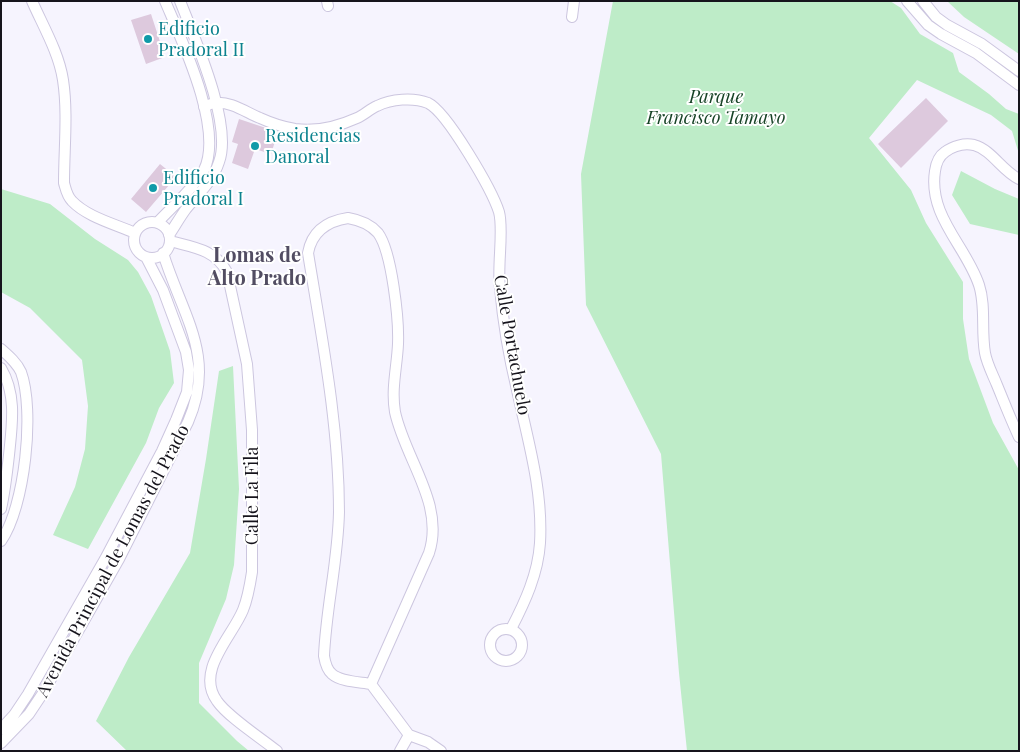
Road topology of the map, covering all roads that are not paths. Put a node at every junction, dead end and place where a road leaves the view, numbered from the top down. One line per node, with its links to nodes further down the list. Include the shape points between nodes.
1 (32, 1): 14 (street, via 63,78 64,183 67,193 81,208)
2 (166, 1): 11 (street, via 189,57)
3 (180, 1): 10 (street)
4 (574, 1): 7 (street)
5 (907, 1): 9 (street, via 928,25)
6 (923, 1): 8 (street, via 936,17)
7 (572, 17)
8 (1019, 71)
9 (1019, 85)
10 (216, 103): 11 (street, Calle Portachuelo); 15 (street, via 223,139 220,162); 23 (street, Calle Portachuelo, via 294,129 316,129 344,123 389,101 421,101 439,112 486,183 500,215 501,296 540,502 540,545 534,577)
11 (204, 106): 13 (street, via 209,139 204,170)
12 (1019, 179): 20 (street, via 982,149 962,144 944,152 934,179 943,220 970,265 982,294 986,356)
13 (158, 222): 14 (street, via 142,224); 15 (street, via 167,229)
14 (135, 233): 17 (street, Avenida Principal de Lomas del Prado, via 135,247)
15 (169, 238): 16 (street); 28 (street, Calle La Fila, via 209,252 223,264 247,364 252,430 252,572 243,611 211,672 211,688 217,702)
16 (164, 253): 17 (street); 27 (street, Avenida Principal de Lomas del Prado, via 199,355 196,404 119,559 48,685 29,714)
17 (146, 257): 25 (street, Avenida Principal de Lomas del Prado, via 163,290 188,362 184,401 162,451 105,559 28,694)
18 (1, 349): 22 (street, via 20,371 28,410 28,429 21,484 12,519)
19 (1, 368): 21 (street, via 10,386 13,414)
20 (1019, 437)
21 (1, 509)
22 (1, 541)
23 (511, 629)
24 (371, 684): 24 (street, via 332,674 324,656 338,538 338,490 331,398 308,252 310,242 320,229 348,218 368,224 377,232 387,255 398,321 394,381 396,413 426,494 434,532 429,553); 26 (street)
25 (1, 729)
26 (410, 735): 29 (street); 30 (street)
27 (1, 742)
28 (277, 751)
29 (400, 751)
30 (441, 751)

